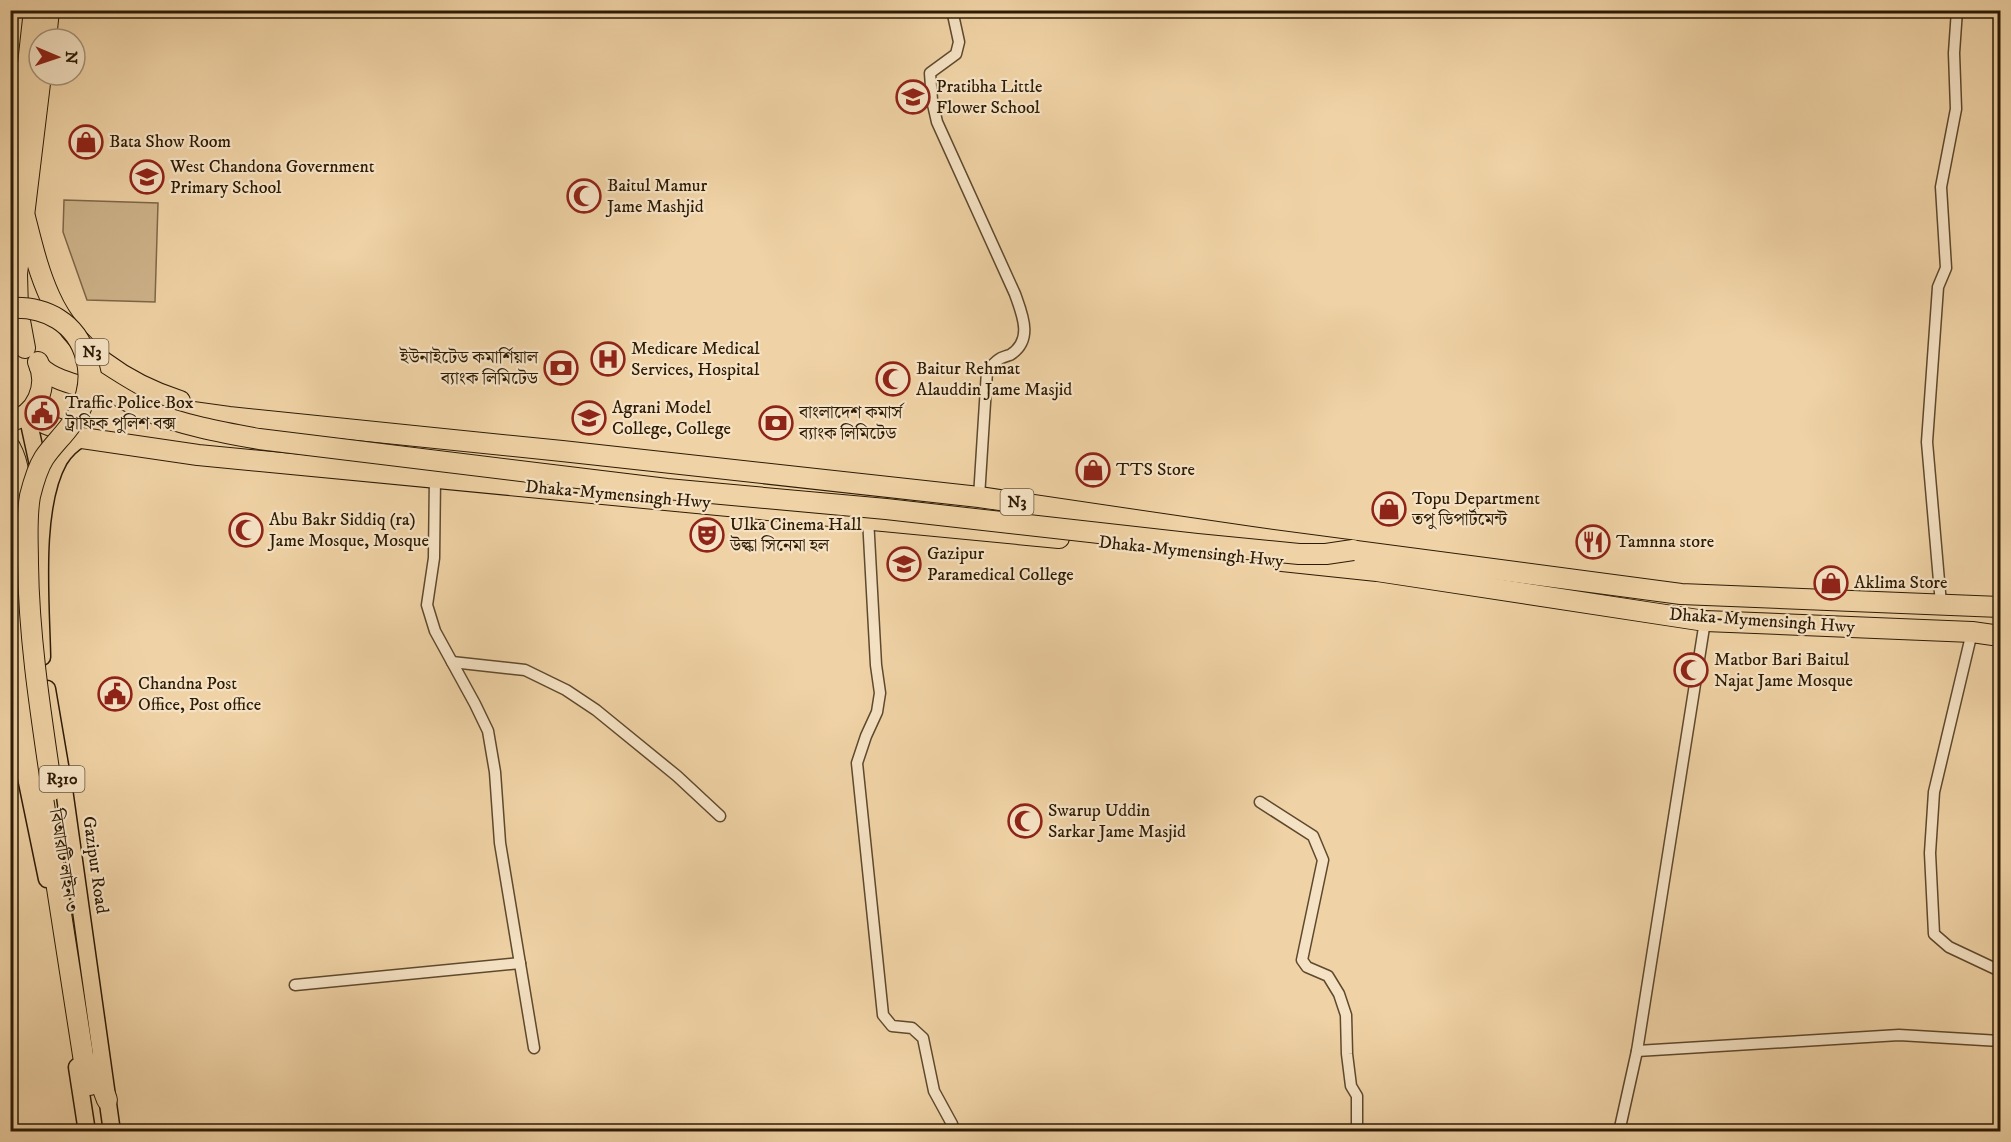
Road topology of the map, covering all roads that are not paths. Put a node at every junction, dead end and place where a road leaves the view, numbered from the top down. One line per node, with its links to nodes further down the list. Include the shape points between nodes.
1 (34, 10): 7 (highway)
2 (49, 10): 5 (highway)
3 (952, 10): 18 (street, via 959,42 956,54 930,73 937,122 1025,322 1019,346 987,371)
4 (1957, 10): 22 (street, via 1956,109 1941,187 1946,268 1938,287 1927,442)
5 (47, 27)
6 (40, 87): 8 (highway)
7 (10, 195)
8 (25, 217): 10 (highway, via 17,274); 14 (highway, N3, via 50,299 70,330 111,369 178,401 208,406)
9 (10, 308): 11 (highway, বিআরটি লাইন ৩, bridge, via 27,307 62,321 74,332)
10 (18, 345): 12 (highway, N3, via 32,353)
11 (87, 359): 21 (highway, bridge, via 92,379 143,409 174,421 259,439 667,489 1208,545 1299,554); 30 (highway, বিআরটি লাইন ৩, bridge, via 89,384 82,406 43,460 30,498 28,581)
12 (40, 367): 13 (highway, via 41,393 36,404); 14 (highway, Dhaka-Mymensingh Hwy / N3, via 62,379 112,395 171,410)
13 (19, 417): 15 (highway, Dhaka-Mymensingh Hwy / N3); 19 (main road, via 41,479)
14 (229, 417): 18 (highway, Dhaka-Mymensingh Hwy / N3)
15 (82, 438): 17 (highway, Dhaka-Mymensingh Hwy / N3, via 198,455); 19 (main road, Gazipur Road / R310, via 59,460)
16 (10, 447): 30 (highway, বিআরটি লাইন ৩, via 19,473 22,654)
17 (435, 477): 20 (highway, Dhaka-Mymensingh Hwy / N3); 28 (street, via 434,558 428,605 435,631)
18 (979, 497): 21 (highway, Dhaka-Mymensingh Hwy / N3)
19 (44, 510): 40 (main road, Gazipur Road / R310, via 40,558 43,666 66,801)
20 (868, 518): 24 (highway, Dhaka-Mymensingh Hwy / N3, via 1377,571); 44 (street, via 880,693 877,712 857,763 883,1015 892,1026 912,1028 923,1038 934,1091)
21 (1353, 550): 22 (highway, Dhaka-Mymensingh Hwy / N3, via 1681,594)
22 (1941, 604): 23 (highway, Dhaka-Mymensingh Hwy / N3)
23 (2001, 608)
24 (1705, 621): 25 (highway, Dhaka-Mymensingh Hwy / N3); 38 (street)
25 (1972, 632): 26 (highway, Dhaka-Mymensingh Hwy / N3); 27 (street); 34 (street, via 1934,792 1930,853 1934,934 1949,947)
26 (2001, 636)
27 (2001, 645)
28 (452, 663): 32 (street, via 525,670 566,690 677,776); 33 (street, via 488,731 500,843)
29 (10, 700): 41 (main road, R310, via 49,891)
30 (46, 791): 39 (highway, বিআরটি লাইন ৩)
31 (1260, 802): 45 (street, via 1313,836 1323,860 1302,960 1307,967 1328,976 1346,1015 1351,1086 1357,1096)
32 (720, 816)
33 (520, 963): 35 (street); 37 (street)
34 (2001, 971)
35 (295, 985)
36 (2001, 1041): 38 (street, via 1899,1035)
37 (534, 1048)
38 (1637, 1051): 46 (street)
39 (92, 1075): 40 (highway); 42 (main road, বিআরটি লাইন ৩)
40 (107, 1100): 43 (main road, Gazipur Road / R310)
41 (87, 1131)
42 (97, 1131)
43 (112, 1131)
44 (954, 1131)
45 (1357, 1131)
46 (1619, 1131)

